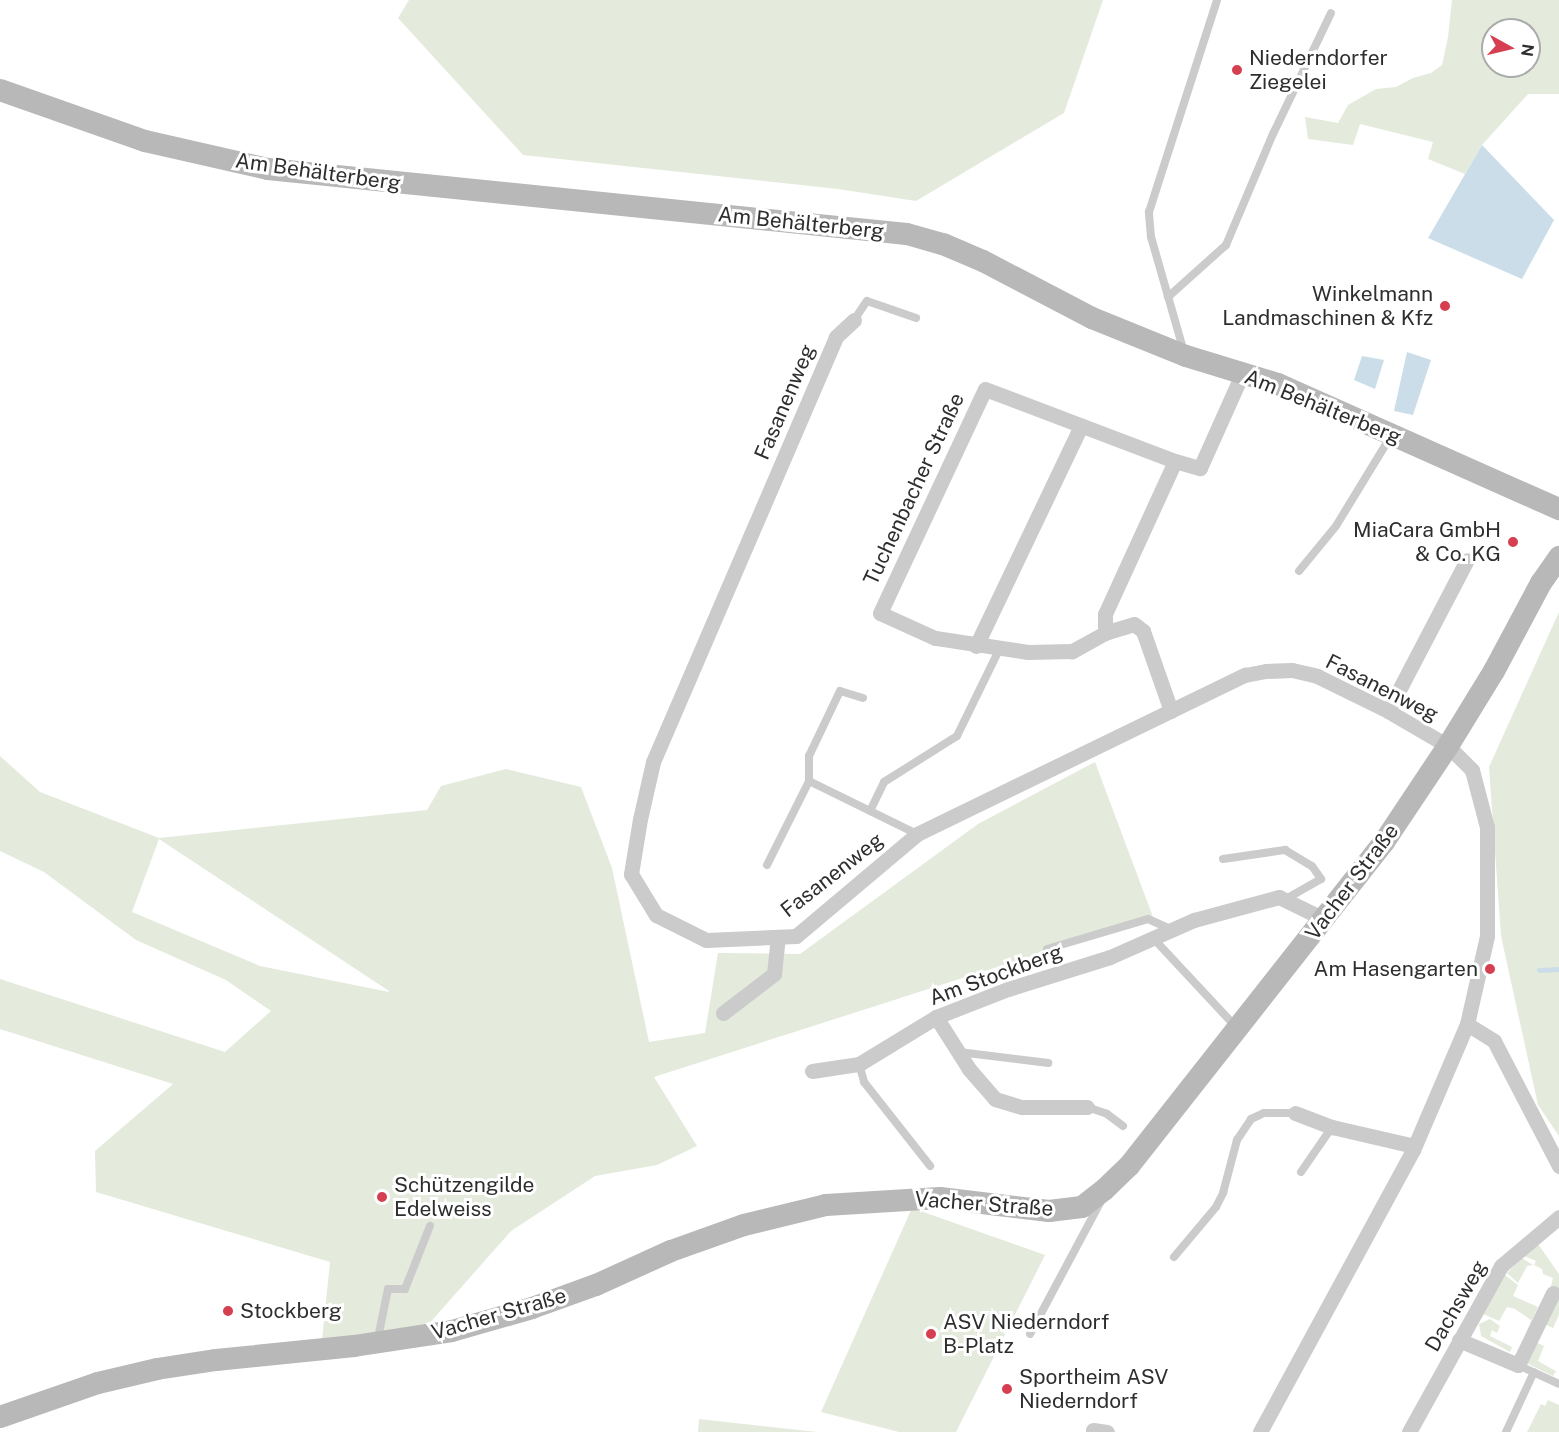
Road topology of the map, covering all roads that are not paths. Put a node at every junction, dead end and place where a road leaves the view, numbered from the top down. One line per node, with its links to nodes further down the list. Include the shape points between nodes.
1 (1217, 0): 4 (lane, via 1149,212 1151,237)
2 (1330, 13): 4 (lane, via 1226,245)
3 (0, 90): 7 (main road, Am Behälterberg, via 145,141 268,169 907,234 983,261 1092,318)
4 (1168, 297): 7 (lane)
5 (916, 318): 6 (lane, via 867,301)
6 (854, 320): 31 (street, Fasanenweg, via 836,337 653,762 631,874 656,915 706,940)
7 (1186, 356): 8 (main road, Am Behälterberg)
8 (1242, 374): 10 (main road, Am Behälterberg, via 1278,384); 11 (street, Tuchenbacher Straße, via 1200,468)
9 (1081, 426): 11 (street, Tuchenbacher Straße); 17 (street); 17 (street, Tuchenbacher Straße, via 985,389 980,399 880,613 935,638)
10 (1392, 434): 12 (main road, Am Behälterberg); 15 (lane, via 1336,526)
11 (1175, 462): 16 (street, via 1105,614)
12 (1559, 509)
13 (1559, 558): 22 (main road, Vacher Straße, via 1540,583)
14 (1467, 560): 21 (street)
15 (1299, 571)
16 (1105, 633): 18 (street, Tuchenbacher Straße, via 1072,651); 20 (street, Tuchenbacher Straße, via 1134,624 1143,630)
17 (976, 646): 18 (street, Tuchenbacher Straße)
18 (999, 648): 24 (lane, via 957,736 884,782)
19 (863, 698): 23 (lane, via 840,692 809,756)
20 (1171, 711): 21 (street, Fasanenweg, via 1245,675 1292,670 1317,676); 25 (street, Fasanenweg)
21 (1388, 711): 22 (street, Fasanenweg)
22 (1449, 746): 29 (main road, Vacher Straße); 36 (street, via 1472,770 1487,827 1488,936)
23 (809, 781): 24 (lane); 27 (lane)
24 (870, 811): 25 (lane)
25 (917, 834): 31 (street, Fasanenweg, via 796,936)
26 (1223, 859): 28 (lane, Am Stockberg, via 1285,850 1312,866 1321,879)
27 (767, 866)
28 (1284, 900): 29 (street); 30 (street, Am Stockberg, via 1279,897 1247,905)
29 (1324, 919): 37 (main road, Vacher Straße)
30 (1172, 930): 32 (street, Am Stockberg); 33 (lane, via 1148,919)
31 (778, 937): 34 (street, via 774,974)
32 (1153, 938): 35 (street, Am Stockberg, via 1110,957); 37 (lane)
33 (1047, 949)
34 (723, 1013)
35 (936, 1017): 38 (street); 40 (street, Am Stockberg)
36 (1467, 1024): 46 (street); 48 (street, via 1494,1041)
37 (1238, 1029): 50 (main road, Vacher Straße)
38 (958, 1052): 39 (lane); 42 (street, via 995,1099 1022,1107)
39 (1048, 1063)
40 (859, 1064): 41 (street, Am Stockberg); 47 (lane, via 864,1082)
41 (812, 1071)
42 (1087, 1107): 44 (lane, via 1107,1114)
43 (1295, 1113): 45 (street); 53 (lane, via 1264,1113 1251,1119 1237,1140 1224,1193)
44 (1123, 1126)
45 (1332, 1127): 46 (street); 49 (lane)
46 (1414, 1146): 62 (street)
47 (930, 1166)
48 (1559, 1166)
49 (1301, 1172)
50 (1109, 1186): 55 (lane); 57 (main road, Vacher Straße, via 1082,1207 1048,1211 940,1198 826,1205 744,1225 681,1247 532,1308 452,1331)
51 (1559, 1217): 56 (street, Dachsweg, via 1501,1266)
52 (430, 1226): 57 (lane, via 405,1289 387,1288)
53 (1174, 1257)
54 (1553, 1293): 58 (street)
55 (1030, 1334)
56 (1459, 1340): 58 (street); 63 (street, Dachsweg)
57 (377, 1343): 61 (main road, Vacher Straße, via 157,1369 98,1383)
58 (1518, 1365): 59 (lane)
59 (1534, 1372): 60 (lane); 64 (lane)
60 (1559, 1384)
61 (0, 1417)
62 (1260, 1432)
63 (1408, 1432)
64 (1506, 1432)

